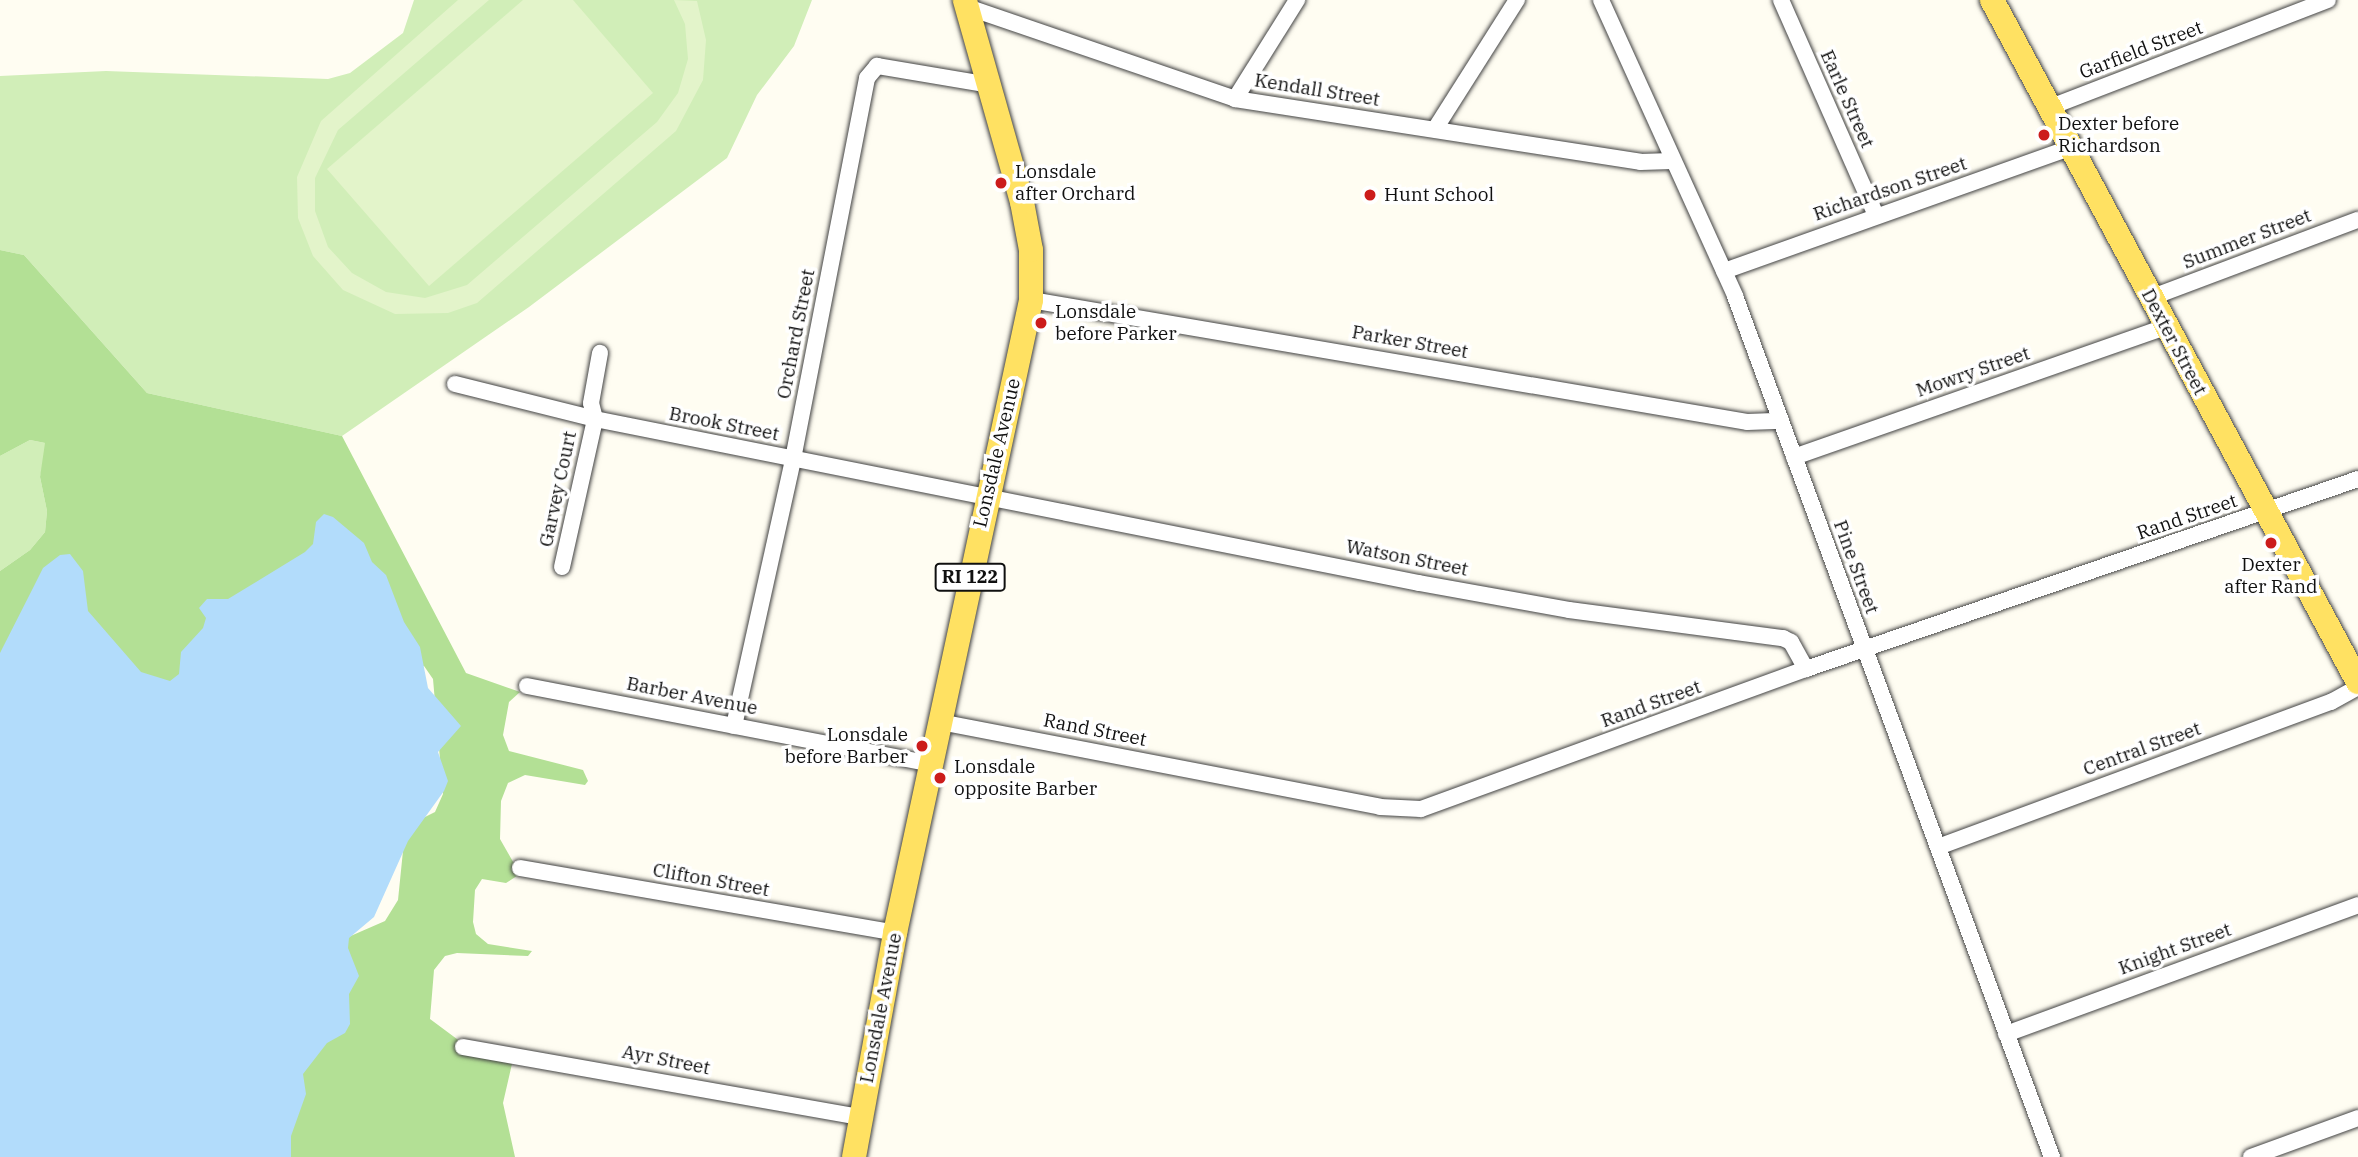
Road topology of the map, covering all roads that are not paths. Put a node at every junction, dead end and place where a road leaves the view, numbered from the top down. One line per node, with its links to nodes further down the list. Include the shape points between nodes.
1 (1297, 0): 9 (street)
2 (1517, 0): 11 (street)
3 (1601, 0): 13 (street, Pine Street)
4 (1781, 0): 14 (street, Earle Street)
5 (1992, 0): 10 (main road, Dexter Street)
6 (2328, 0): 10 (street, Garfield Street)
7 (966, 4): 8 (main road, Lonsdale Avenue / RI 122); 9 (street, Kendall Street)
8 (990, 85): 18 (main road, Lonsdale Avenue / RI 122, via 1031,250); 25 (street, Orchard Street, via 877,66 870,70)
9 (1235, 99): 11 (street, Kendall Street)
10 (2048, 108): 12 (main road, Dexter Street)
11 (1435, 129): 13 (street, Kendall Street, via 1640,162)
12 (2070, 148): 14 (street, Richardson Street); 17 (main road, Dexter Street)
13 (1672, 161): 16 (street, Pine Street)
14 (1877, 215): 16 (street, Richardson Street)
15 (2358, 220): 17 (street, Summer Street)
16 (1724, 271): 23 (street, Pine Street)
17 (2150, 298): 19 (main road, Dexter Street)
18 (1031, 300): 23 (street, Parker Street, via 1747,422); 27 (main road, Lonsdale Avenue / RI 122)
19 (2166, 327): 24 (street, Mowry Street); 28 (main road, Dexter Street)
20 (600, 352): 22 (street, Garvey Court, via 591,403)
21 (455, 384): 22 (street, Brook Street)
22 (595, 419): 25 (street, Brook Street); 29 (street, Garvey Court)
23 (1781, 421): 24 (street, Pine Street)
24 (1794, 457): 30 (street, Pine Street)
25 (793, 458): 27 (street, Brook Street); 35 (street, Orchard Street)
26 (2358, 479): 28 (street, Rand Street)
27 (986, 498): 31 (street, Watson Street, via 1569,610 1770,635 1791,642); 34 (main road, Lonsdale Avenue / RI 122)
28 (2264, 513): 30 (street, Rand Street); 32 (main road, Dexter Street)
29 (562, 567)
30 (1863, 649): 31 (street, Rand Street); 37 (street, Pine Street)
31 (1806, 669): 34 (street, Rand Street, via 1444,802 1403,811)
32 (2358, 685): 37 (street, Central Street, via 2331,702)
33 (527, 686): 35 (street, Barber Avenue)
34 (940, 722): 36 (main road, Lonsdale Avenue / RI 122)
35 (734, 726): 36 (street, Barber Avenue)
36 (931, 764): 40 (main road, Lonsdale Avenue / RI 122)
37 (1938, 847): 41 (street, Pine Street)
38 (520, 868): 40 (street, Clifton Street)
39 (2358, 905): 41 (street, Knight Street)
40 (895, 933): 43 (main road, Lonsdale Avenue / RI 122)
41 (2006, 1034): 46 (street, Pine Street)
42 (463, 1047): 43 (street, Ayr Street)
43 (861, 1117): 45 (main road, Lonsdale Avenue / RI 122)
44 (2358, 1118): 47 (street)
45 (854, 1157)
46 (2052, 1157)
47 (2250, 1157)

